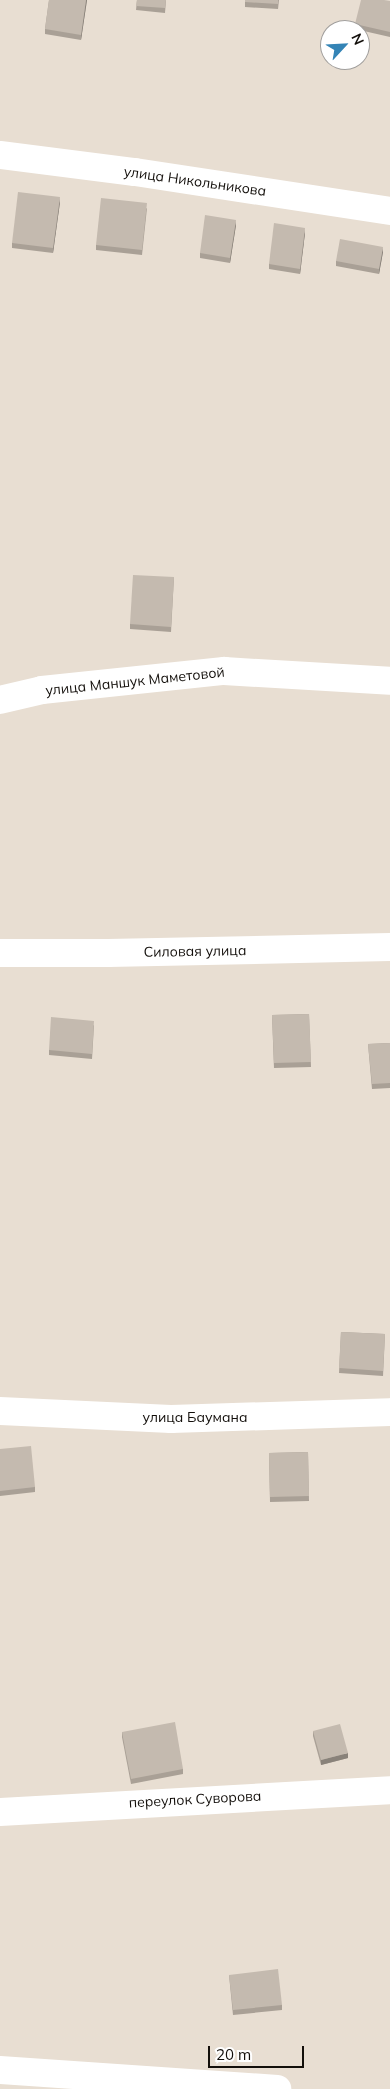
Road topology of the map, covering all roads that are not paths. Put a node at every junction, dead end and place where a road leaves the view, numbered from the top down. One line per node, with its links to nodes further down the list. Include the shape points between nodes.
1 (0, 155): 2 (street, улица Никольникова)
2 (390, 211)
3 (390, 681): 4 (street, улица Маншук Маметовой, via 224,671 42,690)
4 (0, 700)
5 (390, 947): 6 (street, Силовая улица)
6 (0, 952)
7 (0, 1412): 8 (street, улица Баумана, via 171,1419)
8 (390, 1412)
9 (390, 1790): 10 (street, переулок Суворова)
10 (0, 1812)
11 (0, 2070): 12 (street)
12 (277, 2089)

